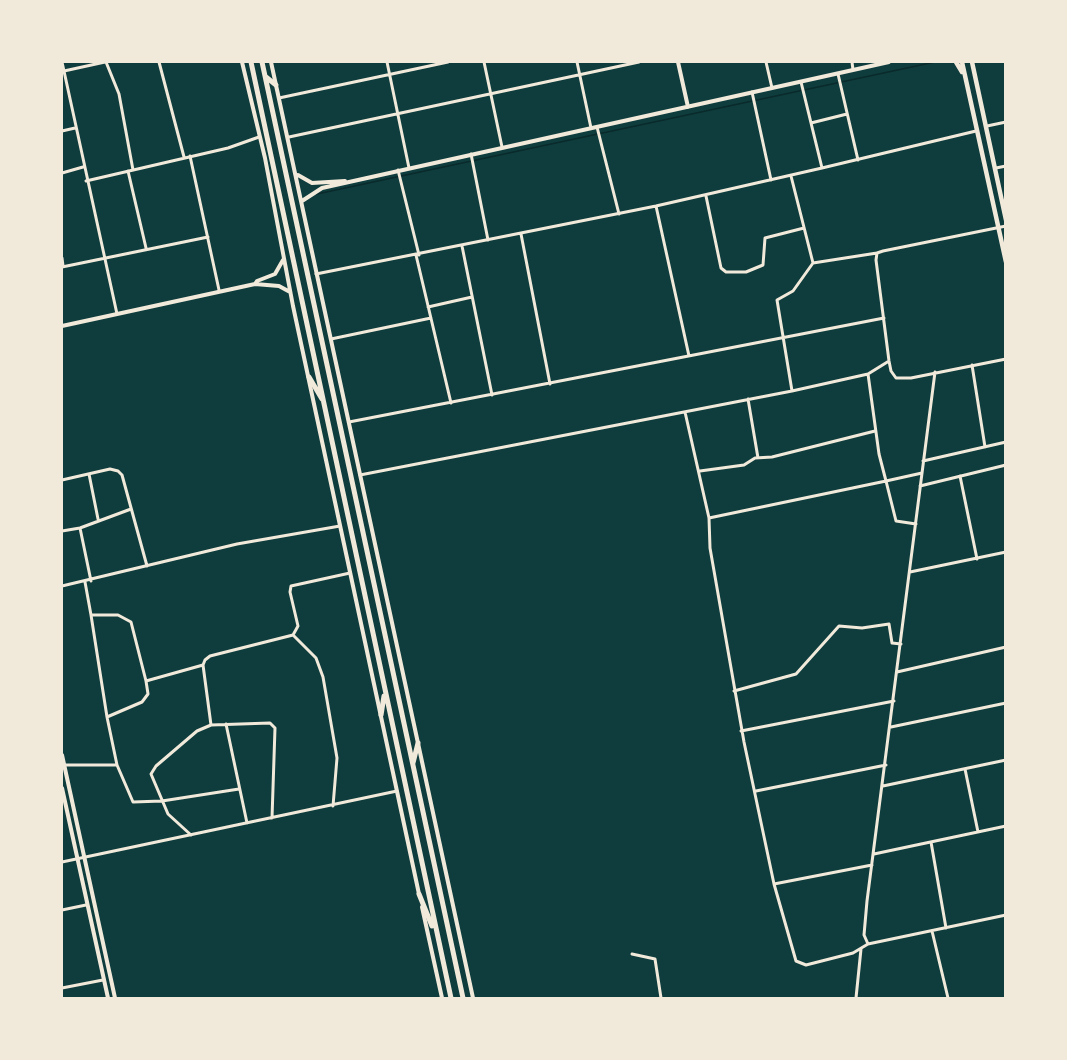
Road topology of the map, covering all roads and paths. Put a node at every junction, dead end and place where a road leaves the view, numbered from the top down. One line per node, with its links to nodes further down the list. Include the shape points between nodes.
1 (62, 62): 21 (street)
2 (106, 62): 21 (street); 56 (street, via 119,94)
3 (159, 62): 49 (street)
4 (242, 62): 44 (street)
5 (251, 62): 110 (highway)
6 (262, 62): 25 (highway)
7 (271, 62): 28 (street)
8 (387, 62): 23 (street)
9 (448, 62): 23 (street)
10 (484, 62): 31 (street)
11 (577, 62): 24 (street)
12 (639, 62): 24 (street)
13 (678, 62): 33 (street)
14 (766, 62): 29 (street)
15 (852, 62): 20 (street)
16 (890, 62): 20 (street)
17 (956, 62): 26 (main road)
18 (962, 62): 26 (main road)
19 (974, 62): 38 (main road)
20 (853, 70): 22 (street)
21 (64, 71): 40 (street)
22 (838, 73): 27 (street); 34 (street)
23 (390, 74): 32 (street); 35 (street)
24 (580, 74): 31 (street); 41 (street)
25 (266, 76): 28 (highway); 116 (highway)
26 (965, 76): 43 (main road)
27 (801, 82): 29 (street); 37 (street)
28 (276, 85): 32 (street)
29 (772, 88): 30 (street)
30 (752, 92): 33 (street); 62 (street)
31 (491, 93): 35 (street); 46 (street)
32 (279, 98): 45 (street)
33 (688, 107): 39 (street)
34 (847, 114): 37 (street); 50 (street)
35 (398, 115): 45 (street); 53 (street)
36 (1005, 122): 38 (street)
37 (811, 123): 54 (street)
38 (985, 126): 55 (main road)
39 (597, 127): 41 (street); 68 (street)
40 (75, 128): 42 (street); 52 (street)
41 (591, 128): 46 (street)
42 (62, 131)
43 (976, 131): 50 (street); 72 (main road)
44 (259, 137): 48 (street); 80 (street)
45 (289, 137): 60 (street)
46 (502, 147): 47 (street)
47 (471, 154): 53 (street); 75 (street)
48 (190, 156): 49 (street); 74 (street)
49 (184, 157): 56 (street)
50 (858, 160): 54 (street)
51 (1005, 166): 55 (street)
52 (83, 168): 59 (street); 63 (street)
53 (409, 168): 57 (street)
54 (822, 168): 61 (street)
55 (994, 169): 69 (main road)
56 (133, 170): 58 (street)
57 (398, 170): 64 (street); 79 (street)
58 (128, 171): 63 (street); 77 (street)
59 (62, 173)
60 (297, 174): 64 (street, via 312,183); 66 (street)
61 (791, 176): 62 (street); 71 (street)
62 (771, 180): 65 (street)
63 (86, 181): 82 (street)
64 (349, 182): 66 (street, via 315,190)
65 (706, 196): 67 (street); 71 (street, via 721,268 726,272 746,272 763,265 765,238)
66 (303, 201): 86 (street)
67 (656, 206): 68 (street); 98 (street)
68 (619, 214): 73 (street)
69 (1005, 220)
70 (1005, 226): 72 (street)
71 (804, 228): 84 (street)
72 (998, 228): 78 (street); 83 (main road)
73 (521, 234): 75 (street); 105 (street)
74 (208, 237): 77 (street); 88 (street)
75 (488, 240): 76 (street)
76 (462, 246): 79 (street); 90 (street)
77 (146, 248): 82 (street)
78 (877, 253): 84 (street); 94 (street)
79 (417, 255): 86 (street); 91 (street)
80 (283, 256): 87 (street, via 277,272); 89 (street)
81 (62, 258): 85 (street)
82 (104, 258): 85 (street); 92 (street)
83 (1005, 262)
84 (813, 263): 96 (street, via 793,291 777,300)
85 (62, 266)
86 (316, 274): 97 (street)
87 (255, 284): 88 (street); 89 (street, via 279,286)
88 (219, 291): 92 (street)
89 (290, 292): 104 (street)
90 (472, 297): 91 (street); 107 (street)
91 (428, 307): 93 (street)
92 (117, 314): 95 (street)
93 (431, 318): 97 (street); 109 (street)
94 (884, 318): 96 (street); 100 (street)
95 (62, 326)
96 (781, 338): 98 (street); 106 (street)
97 (331, 339): 112 (street)
98 (689, 356): 105 (street)
99 (1005, 359): 101 (street)
100 (889, 362): 102 (street, via 893,375 902,379); 103 (street)
101 (972, 365): 102 (street); 117 (street)
102 (935, 372): 119 (street)
103 (868, 374): 106 (street); 113 (street)
104 (309, 377): 110 (highway); 133 (street)
105 (550, 384): 107 (street)
106 (792, 391): 108 (street)
107 (492, 395): 109 (street)
108 (748, 399): 111 (street); 118 (street)
109 (451, 403): 112 (street)
110 (324, 404): 140 (highway)
111 (686, 412): 121 (street); 124 (street)
112 (349, 422): 115 (street)
113 (875, 431): 118 (street); 127 (street)
114 (1005, 442): 117 (street)
115 (352, 444): 116 (highway); 124 (street)
116 (346, 447): 139 (highway)
117 (985, 447): 119 (street)
118 (758, 458): 121 (street, via 744,465)
119 (923, 461): 122 (street)
120 (1005, 465): 125 (street)
121 (699, 471): 130 (street)
122 (922, 473): 127 (street); 128 (street)
123 (89, 474): 126 (street); 129 (street, via 118,471); 131 (street)
124 (360, 475): 165 (street)
125 (960, 476): 128 (street); 137 (street)
126 (62, 480)
127 (886, 481): 130 (street); 132 (street, via 896,521)
128 (921, 486): 132 (street)
129 (131, 509): 131 (street); 138 (street)
130 (709, 518): 156 (street, via 710,548)
131 (98, 520): 134 (street)
132 (916, 524): 142 (street)
133 (340, 526): 138 (street, via 237,543); 141 (street)
134 (80, 528): 135 (street); 143 (street)
135 (62, 531)
136 (1005, 552): 137 (street)
137 (977, 558): 142 (street)
138 (147, 566): 143 (street)
139 (371, 567): 140 (highway); 144 (highway)
140 (360, 570): 147 (highway)
141 (350, 573): 149 (street, via 291,586 298,626); 159 (street)
142 (910, 573): 150 (street)
143 (91, 581): 145 (street)
144 (374, 581): 147 (highway); 168 (highway)
145 (85, 582): 146 (street); 148 (street)
146 (62, 586)
147 (363, 591): 155 (highway)
148 (91, 615): 154 (street, via 128,618 137,638); 160 (street)
149 (293, 635): 152 (street, via 210,656); 179 (street, via 316,658 324,677 336,758)
150 (901, 644): 153 (street); 156 (street, via 892,643 889,624 839,626 796,674)
151 (1005, 647): 153 (street)
152 (203, 665): 154 (street); 162 (street)
153 (897, 672): 157 (street)
154 (146, 681): 160 (street, via 148,694 142,702)
155 (384, 691): 159 (highway); 199 (highway)
156 (735, 691): 164 (street)
157 (894, 700): 163 (street); 164 (street)
158 (1005, 703): 163 (street)
159 (381, 715): 176 (street)
160 (106, 717): 170 (street)
161 (225, 724): 162 (street); 175 (street); 181 (street, via 270,723 275,728)
162 (211, 725): 178 (street, via 197,731 152,771)
163 (891, 727): 171 (street)
164 (741, 731): 177 (street)
165 (418, 743): 168 (highway); 210 (street)
166 (62, 755): 169 (street)
167 (1005, 760): 172 (street)
168 (413, 764): 209 (highway)
169 (64, 765): 170 (street); 188 (street)
170 (117, 765): 178 (street, via 130,801)
171 (886, 765): 173 (street); 177 (street)
172 (965, 769): 173 (street); 184 (street)
173 (883, 786): 187 (street)
174 (62, 788): 180 (street)
175 (239, 789): 178 (street); 182 (street)
176 (398, 791): 179 (street); 193 (street)
177 (756, 791): 192 (street)
178 (162, 801): 185 (street, via 168,814)
179 (333, 806): 181 (street)
180 (64, 813): 189 (street)
181 (272, 818): 182 (street)
182 (247, 824): 185 (street)
183 (1005, 826): 184 (street)
184 (978, 832): 186 (street)
185 (191, 835): 188 (street)
186 (931, 842): 187 (street); 197 (street)
187 (874, 854): 191 (street)
188 (84, 858): 189 (street); 206 (street)
189 (76, 859): 190 (street); 194 (street)
190 (62, 862)
191 (872, 865): 192 (street); 200 (street, via 864,935)
192 (774, 884): 201 (street, via 798,964 814,964)
193 (419, 894): 199 (highway); 207 (street)
194 (86, 905): 195 (street); 203 (street)
195 (62, 910)
196 (1005, 915): 197 (street)
197 (946, 928): 198 (street)
198 (932, 931): 200 (street); 213 (street)
199 (438, 940): 208 (highway)
200 (868, 944): 201 (street)
201 (861, 949): 212 (street)
202 (632, 954): 211 (street, via 654,959)
203 (104, 980): 204 (street); 205 (street)
204 (62, 988)
205 (108, 999)
206 (115, 999)
207 (442, 999)
208 (451, 999)
209 (463, 999)
210 (473, 999)
211 (661, 999)
212 (856, 999)
213 (948, 999)

